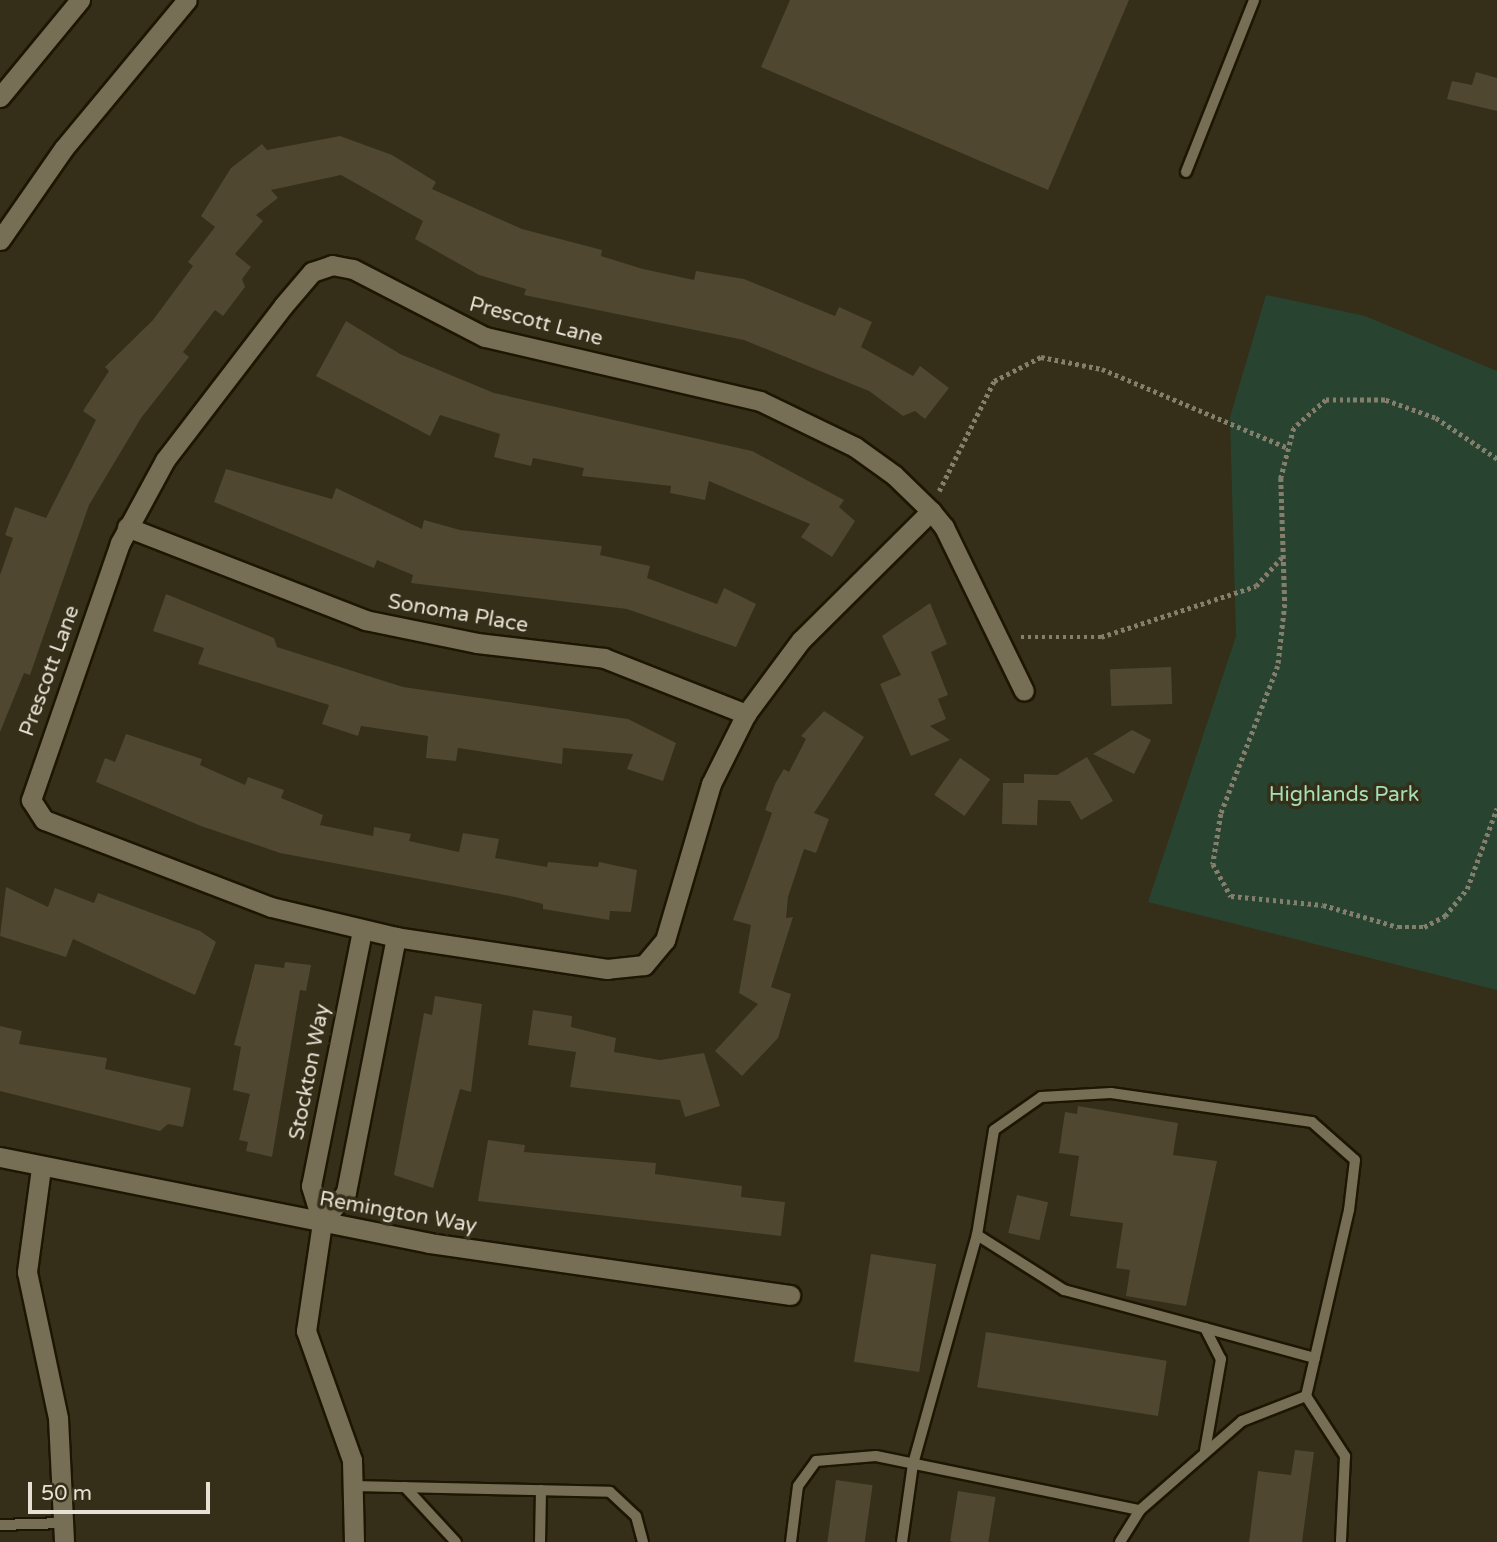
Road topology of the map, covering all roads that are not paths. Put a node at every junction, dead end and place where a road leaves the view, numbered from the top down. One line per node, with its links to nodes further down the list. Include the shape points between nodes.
1 (80, 0): 4 (street)
2 (187, 0): 6 (street, via 96,108)
3 (1254, 0): 5 (lane)
4 (0, 97)
5 (1186, 172)
6 (0, 240)
7 (931, 512): 8 (street, Prescott Lane, via 855,447 760,401 485,337 353,269 332,265 312,272 207,402); 9 (street, Prescott Lane, via 1004,641); 10 (street, Prescott Lane, via 801,640)
8 (127, 527): 10 (street, Sonoma Place, via 365,620 477,643 604,658); 11 (street, Prescott Lane, via 31,791 34,809 44,820 246,899)
9 (1024, 691)
10 (746, 714): 12 (street, Prescott Lane, via 711,784 665,940 644,965 607,969)
11 (362, 930): 12 (street, Prescott Lane); 15 (street, Stockton Way, via 311,1186)
12 (396, 937): 15 (street, via 346,1192)
13 (0, 1157): 14 (street, Remington Way)
14 (41, 1168): 15 (street, Remington Way); 28 (street, via 27,1272 58,1418)
15 (322, 1222): 17 (street, Remington Way, via 600,1272); 23 (street, Stockton Way, via 306,1331 352,1460)
16 (976, 1235): 18 (lane, via 1064,1290); 19 (lane, via 993,1130 1041,1097 1111,1093 1312,1122 1355,1160); 22 (lane)
17 (790, 1295)
18 (1205, 1328): 19 (lane); 21 (lane, via 1221,1359)
19 (1315, 1359): 20 (lane)
20 (1306, 1396): 21 (lane, via 1242,1421); 36 (lane, via 1345,1456)
21 (1205, 1451): 26 (lane)
22 (913, 1464): 26 (lane); 33 (lane, via 876,1456 816,1461 798,1486); 34 (lane)
23 (353, 1486): 24 (lane); 29 (street, Stockton Way)
24 (405, 1487): 25 (lane); 30 (lane)
25 (541, 1490): 31 (lane); 32 (lane, via 610,1492 636,1516)
26 (1140, 1510): 35 (lane)
27 (0, 1525): 28 (lane)
28 (64, 1532)
29 (354, 1542)
30 (456, 1542)
31 (540, 1542)
32 (643, 1542)
33 (791, 1542)
34 (902, 1542)
35 (1120, 1542)
36 (1341, 1542)

